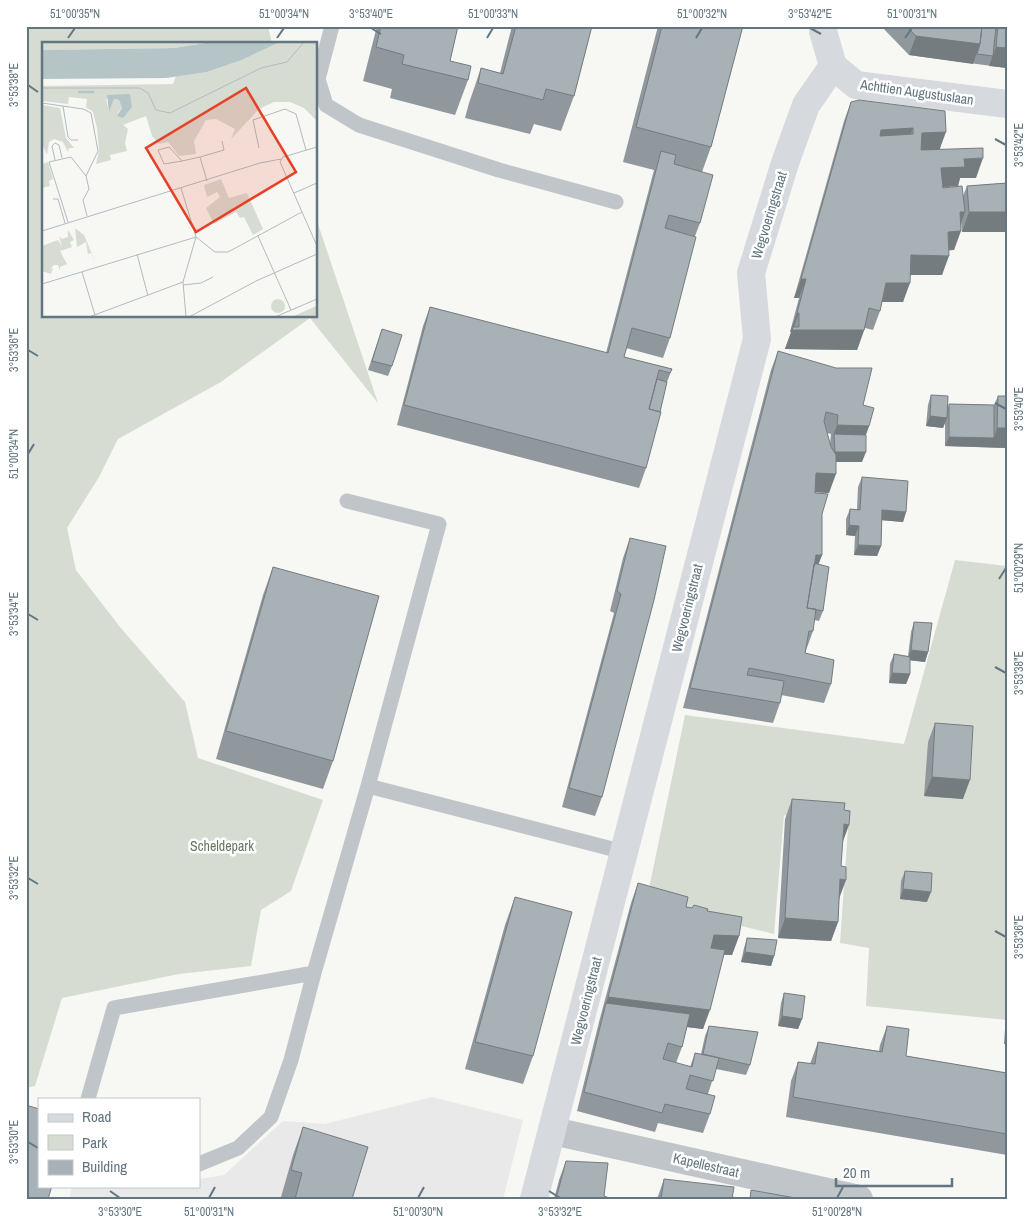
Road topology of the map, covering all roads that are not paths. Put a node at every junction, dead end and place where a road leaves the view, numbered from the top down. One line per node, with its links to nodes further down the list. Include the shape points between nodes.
1 (332, 26): 5 (lane, via 318,79 326,105 359,125 499,170)
2 (824, 26): 3 (street)
3 (833, 66): 4 (street, Achttien Augustuslaan, via 856,86); 8 (street, Wegvoeringstraat, via 806,105 751,273 757,339)
4 (1007, 104)
5 (616, 202)
6 (347, 500): 7 (lane, via 439,524)
7 (368, 786): 8 (lane); 9 (lane)
8 (624, 852): 11 (street, Wegvoeringstraat)
9 (314, 973): 10 (lane, via 114,1008); 12 (lane, via 272,1117 238,1148)
10 (88, 1098)
11 (553, 1131): 13 (street, Wegvoeringstraat); 14 (street, Kapellestraat)
12 (200, 1164)
13 (534, 1199)
14 (859, 1199)

